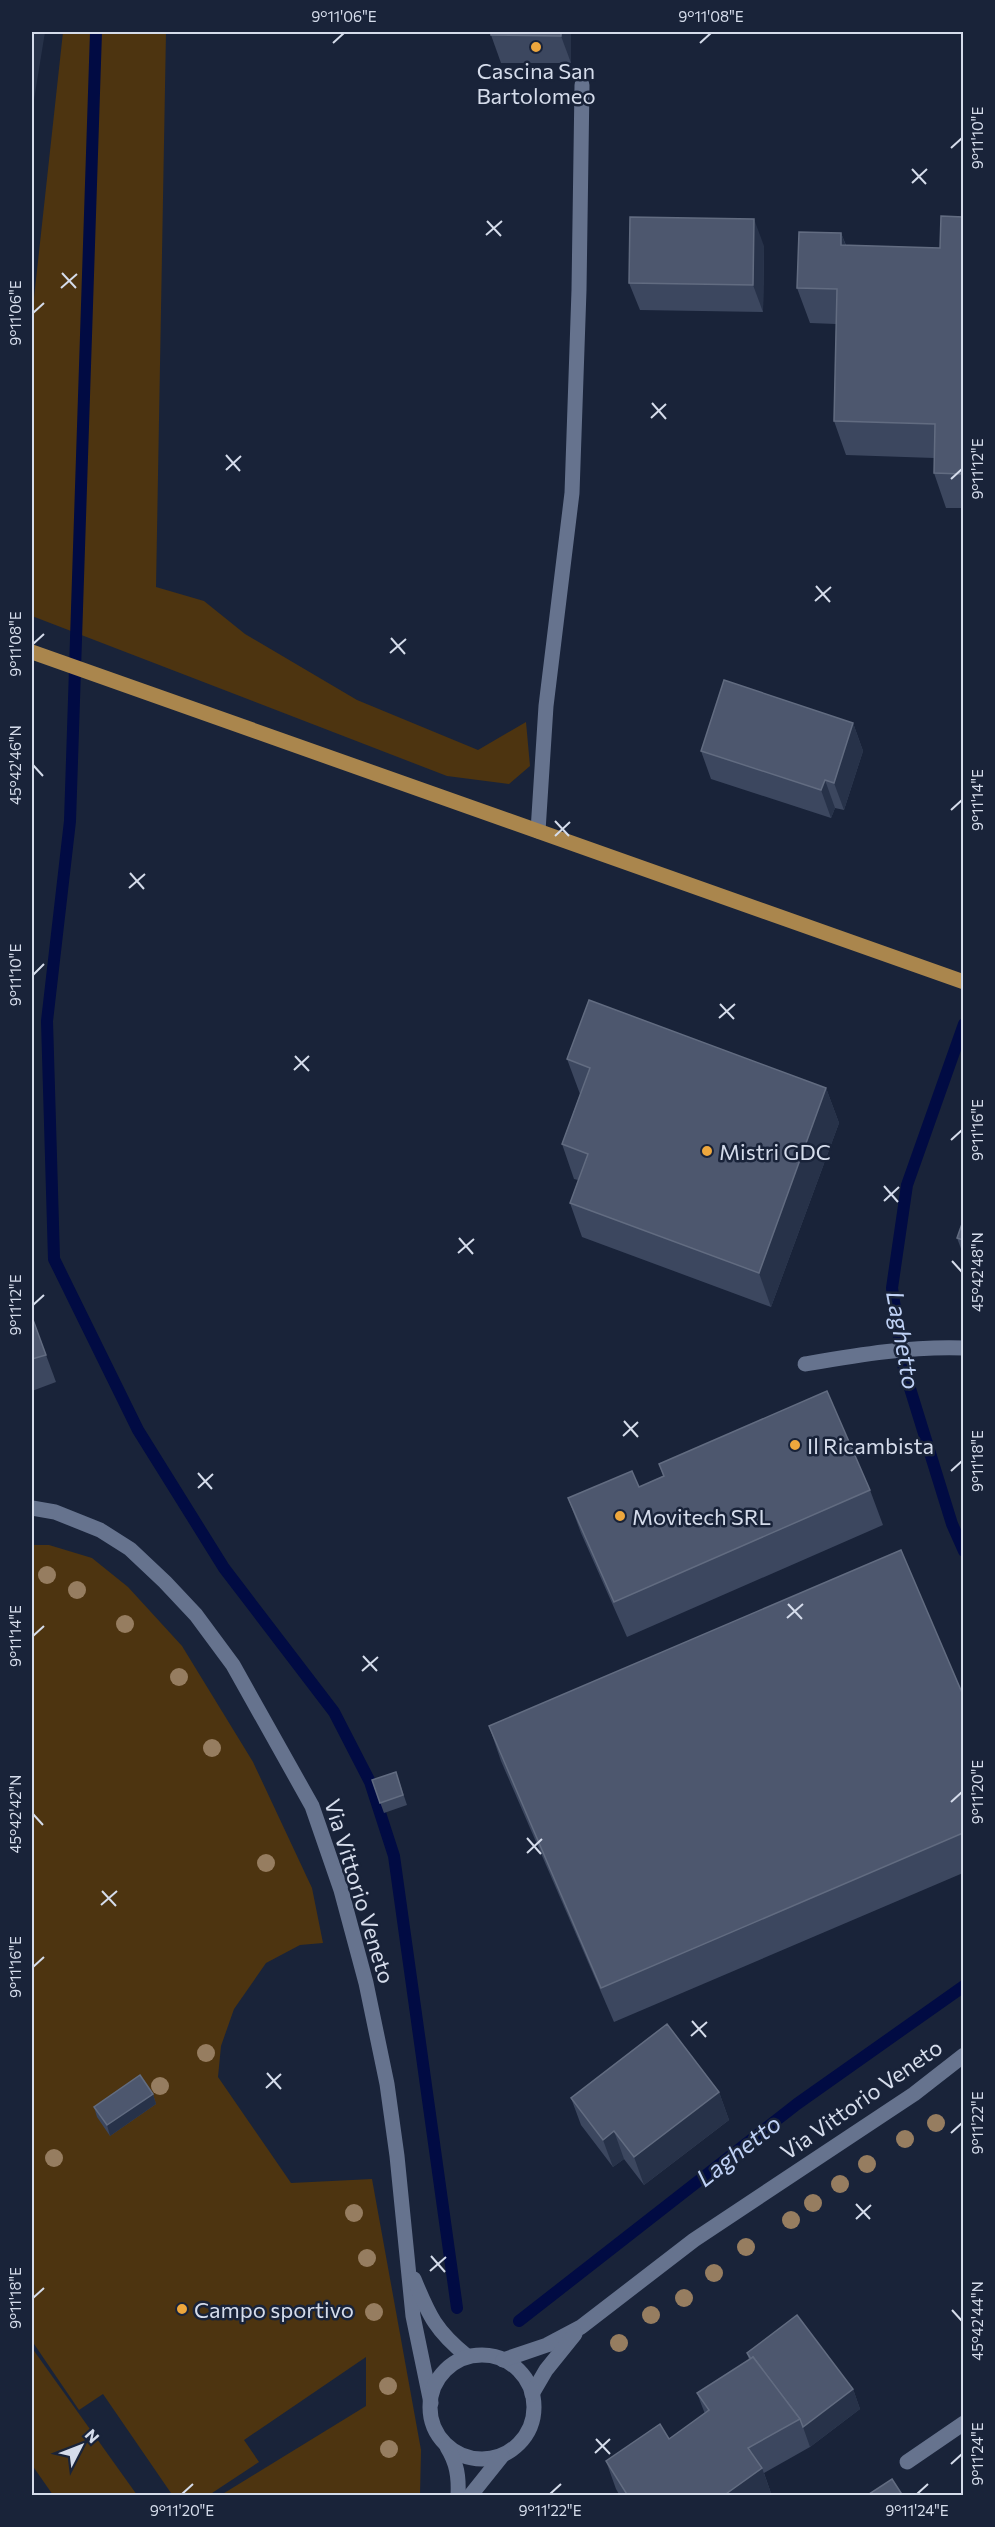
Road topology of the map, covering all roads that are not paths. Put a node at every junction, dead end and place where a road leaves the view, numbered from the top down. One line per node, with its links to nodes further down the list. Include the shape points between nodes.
1 (582, 85): 3 (street, via 572,492 546,706)
2 (35, 653): 3 (main road)
3 (538, 831): 4 (main road)
4 (963, 982)
5 (963, 1348): 6 (street, via 878,1352)
6 (805, 1364)
7 (32, 1508): 9 (street, Via Vittorio Veneto, via 55,1512 100,1530 130,1549 165,1582 196,1615 233,1665 312,1806 341,1890 366,1983 388,2093)
8 (963, 2055): 10 (street, Via Vittorio Veneto, via 914,2094 694,2240)
9 (409, 2265): 11 (street, via 429,2314 441,2332); 14 (street, via 413,2316)
10 (581, 2326): 12 (street, Via Vittorio Veneto, via 547,2345); 13 (street, Via Vittorio Veneto)
11 (467, 2356): 12 (street, via 492,2355); 14 (street, via 448,2367 436,2381)
12 (503, 2360): 13 (street, via 525,2377)
13 (532, 2394): 17 (street, via 532,2423 525,2437)
14 (431, 2403): 16 (street, via 434,2426)
15 (963, 2423): 18 (street)
16 (446, 2445): 17 (street, via 476,2459); 19 (street, via 455,2460)
17 (502, 2456): 20 (street)
18 (906, 2462)
19 (458, 2496)
20 (470, 2496)

